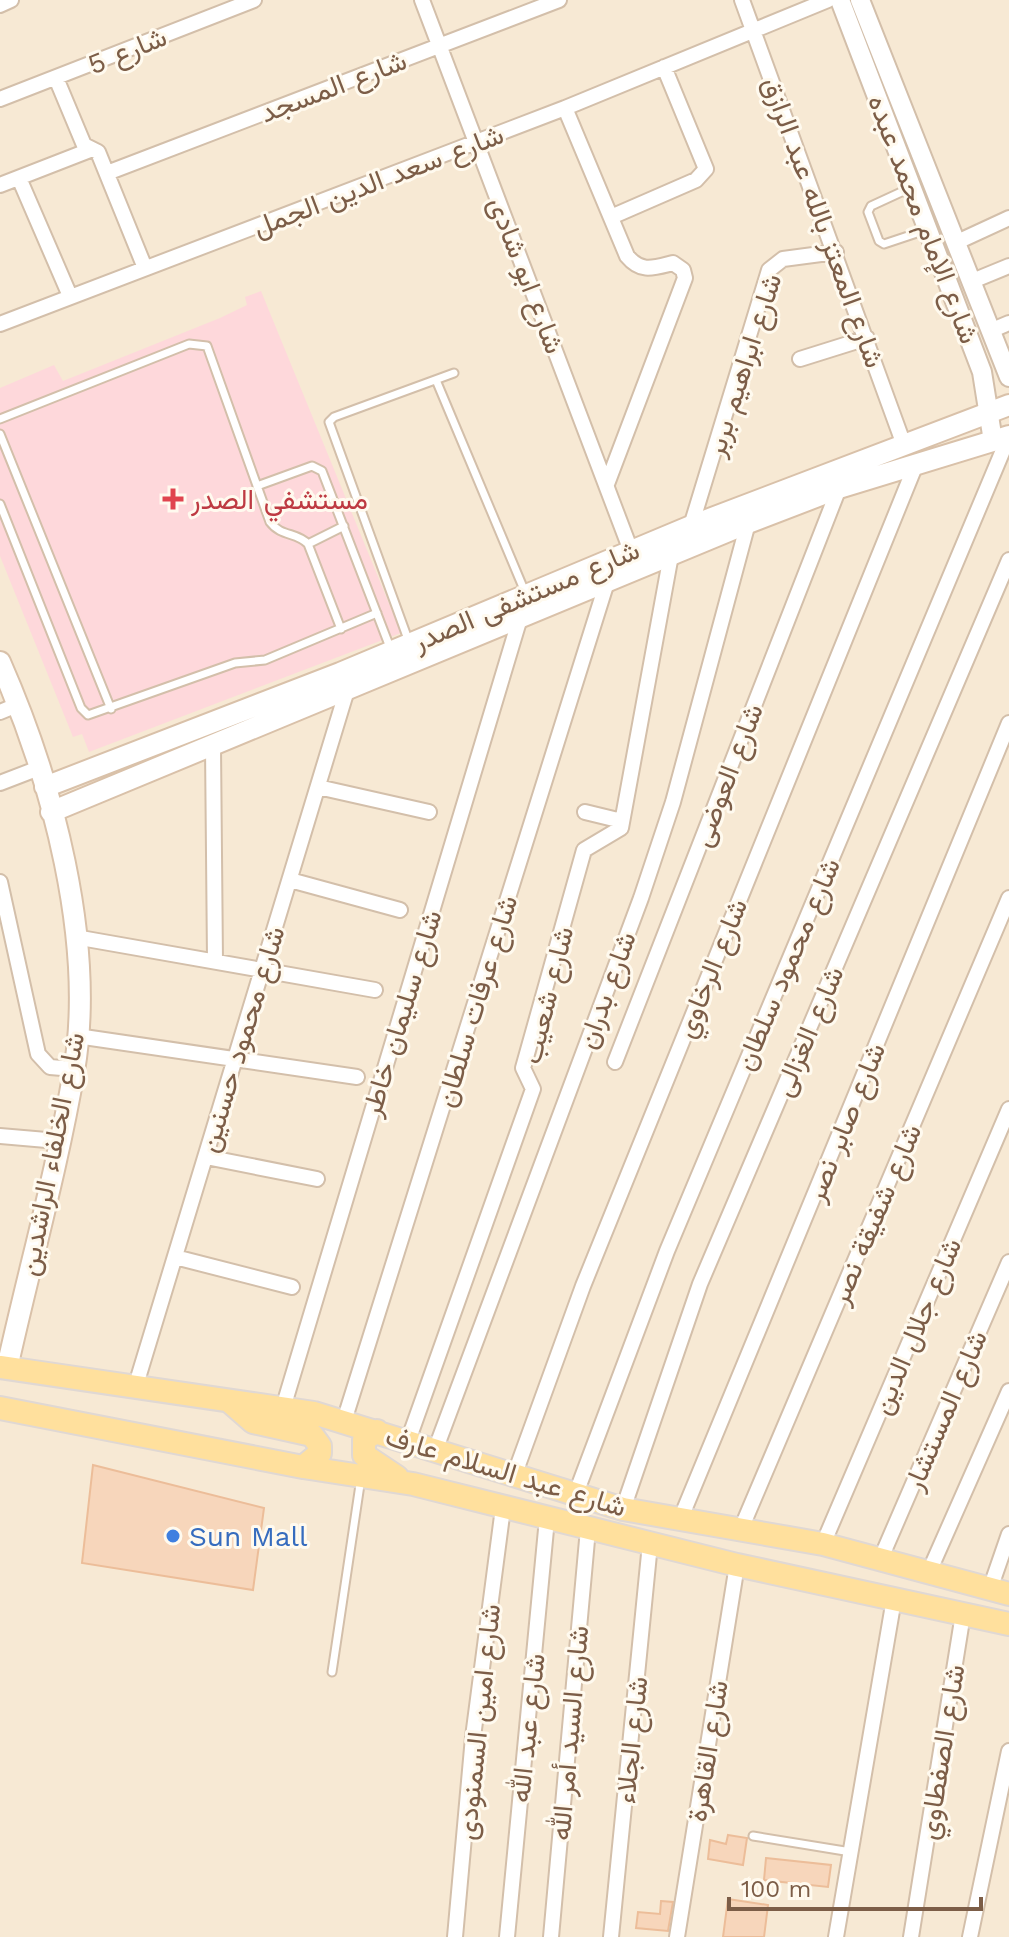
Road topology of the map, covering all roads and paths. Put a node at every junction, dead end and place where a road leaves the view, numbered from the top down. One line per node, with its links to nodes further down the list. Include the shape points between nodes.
1 (11, 0): 9 (street)
2 (254, 0): 13 (street, شارع 5)
3 (422, 0): 11 (street, شارع ابو شادى)
4 (559, 0): 11 (street, شارع المسجد)
5 (742, 0): 10 (street, شارع المعتز بالله عبد الرازق)
6 (828, 0): 10 (street, شارع سعد الدين الجمل)
7 (840, 0): 21 (street, شارع الإمام محمد عبده)
8 (860, 0): 25 (street, شارع الإمام محمد عبده)
9 (0, 5)
10 (753, 30): 12 (street, شارع سعد الدين الجمل); 26 (street, شارع المعتز بالله عبد الرازق)
11 (439, 46): 16 (street, شارع ابو شادى); 18 (street, شارع المسجد)
12 (664, 67): 15 (street, شارع سعد الدين الجمل); 22 (street, via 706,169 696,180)
13 (56, 78): 14 (street, شارع 5); 17 (street)
14 (0, 99)
15 (565, 108): 16 (street, شارع سعد الدين الجمل); 22 (street)
16 (476, 143): 28 (street, شارع سعد الدين الجمل); 47 (street, شارع ابو شادى)
17 (90, 150): 18 (street, via 98,152); 19 (street)
18 (107, 173): 28 (street)
19 (19, 178): 20 (street); 30 (street)
20 (0, 185)
21 (913, 187): 24 (street, شارع الإمام محمد عبده); 24 (lane, via 868,212 884,244)
22 (611, 217): 47 (street, via 627,256 638,267 673,263 685,278)
23 (1009, 218): 25 (street)
24 (929, 229): 37 (street, شارع الإمام محمد عبده)
25 (955, 243): 29 (street, شارع الإمام محمد عبده)
26 (836, 252): 34 (street, شارع المعتز بالله عبد الرازق); 53 (street, شارع ابراهيم بربر, via 783,259 769,270)
27 (1009, 266): 29 (street)
28 (145, 268): 30 (street, شارع سعد الدين الجمل)
29 (970, 282): 33 (street, شارع الإمام محمد عبده)
30 (70, 296): 32 (street, شارع سعد الدين الجمل)
31 (1009, 323): 33 (street)
32 (0, 324)
33 (990, 331): 36 (street, شارع الإمام محمد عبده)
34 (867, 338): 35 (street); 45 (street, شارع المعتز بالله عبد الرازق)
35 (800, 359)
36 (1005, 371): 37 (street)
37 (982, 372): 40 (street, شارع الإمام محمد عبده)
38 (454, 373): 39 (lane)
39 (436, 380): 59 (lane); 63 (lane, via 329,422)
40 (999, 408): 42 (main road, شارع مستشفى الصدر); 44 (street, شارع الإمام محمد عبده, via 988,428)
41 (0, 419): 48 (lane, via 199,343 212,352)
42 (968, 420): 44 (main road); 45 (main road, شارع مستشفى الصدر)
43 (0, 434): 67 (lane)
44 (996, 440): 46 (main road, شارع مستشفى الصدر); 112 (street, شارع محمود سلطان, via 667,1251)
45 (904, 445): 53 (main road, شارع مستشفى الصدر)
46 (916, 464): 49 (main road, شارع مستشفى الصدر); 110 (street, شارع الرخاوي, via 583,1286)
47 (607, 484): 55 (street, شارع ابو شادى)
48 (257, 486): 52 (lane, via 318,467); 54 (lane, via 275,529)
49 (839, 488): 51 (main road, شارع مستشفى الصدر); 87 (street, شارع العوضى)
50 (0, 504): 67 (lane, via 84,712 92,716)
51 (748, 523): 56 (main road, شارع مستشفى الصدر); 107 (street, شارع بدران, via 673,802 641,898)
52 (344, 526): 54 (lane); 60 (lane)
53 (691, 526): 55 (main road, شارع مستشفى الصدر)
54 (308, 544): 62 (lane)
55 (631, 551): 59 (main road, شارع مستشفى الصدر)
56 (671, 555): 58 (main road, شارع مستشفى الصدر); 76 (street)
57 (1009, 560): 114 (street, شارع الغزالى, via 700,1284)
58 (607, 582): 61 (main road, شارع مستشفى الصدر); 104 (street, شارع عرفات سلطان)
59 (526, 595): 63 (main road, شارع مستشفى الصدر)
60 (377, 613): 62 (lane); 63 (lane)
61 (520, 618): 65 (main road, شارع مستشفى الصدر); 103 (street, شارع سليمان خاطر)
62 (341, 629): 67 (lane, via 265,660 235,663)
63 (400, 647): 70 (main road, شارع مستشفى الصدر)
64 (0, 662): 66 (main road, شارع الخلفاء الراشدين)
65 (347, 690): 69 (main road, شارع مستشفى الصدر); 72 (street, شارع محمود حسنين)
66 (9, 708): 70 (main road, شارع الخلفاء الراشدين)
67 (111, 709)
68 (1009, 723): 116 (street, شارع صابر نصر)
69 (213, 747): 73 (main road, شارع مستشفى الصدر); 82 (street)
70 (42, 778): 71 (street); 73 (main road, شارع الخلفاء الراشدين)
71 (1, 785)
72 (318, 787): 74 (street); 77 (street, شارع محمود حسنين)
73 (51, 812): 81 (main road, شارع الخلفاء الراشدين)
74 (429, 812)
75 (585, 812): 76 (street)
76 (622, 821): 106 (street, شارع شعيب, via 618,831 584,850 523,1068 533,1089)
77 (290, 880): 80 (street); 83 (street, شارع محمود حسنين)
78 (0, 882): 88 (street, via 38,1054 50,1067)
79 (1009, 898): 118 (street, شارع شفيقة نصر)
80 (400, 910)
81 (75, 937): 82 (street); 85 (main road, شارع الخلفاء الراشدين)
82 (215, 960): 83 (street)
83 (263, 969): 84 (street); 86 (street, شارع محمود حسنين)
84 (375, 990)
85 (77, 1036): 86 (street); 88 (main road, شارع الخلفاء الراشدين)
86 (236, 1059): 89 (street); 93 (street, شارع محمود حسنين)
87 (615, 1062)
88 (74, 1069): 92 (main road, شارع الخلفاء الراشدين)
89 (357, 1077)
90 (1009, 1109): 121 (street, شارع جلال الدين)
91 (0, 1136): 92 (street)
92 (58, 1141): 98 (main road, شارع الخلفاء الراشدين)
93 (206, 1157): 94 (street); 95 (street, شارع محمود حسنين)
94 (317, 1179)
95 (175, 1257): 97 (street); 99 (street, شارع محمود حسنين)
96 (1009, 1262): 122 (street, شارع المستشار)
97 (292, 1287)
98 (3, 1367): 99 (main road, شارع عبد السلام عارف)
99 (135, 1388): 101 (main road, شارع عبد السلام عارف)
100 (1009, 1391): 124 (street)
101 (229, 1401): 103 (main road, شارع عبد السلام عارف); 108 (main road, via 253,1422 312,1435 320,1453)
102 (0, 1408): 108 (main road, شارع عبد السلام عارف)
103 (283, 1408): 104 (main road, شارع عبد السلام عارف)
104 (344, 1421): 105 (main road, شارع عبد السلام عارف)
105 (377, 1431): 106 (main road, شارع عبد السلام عارف); 111 (main road, via 364,1440 364,1455)
106 (408, 1441): 107 (main road, شارع عبد السلام عارف)
107 (436, 1448): 110 (main road, شارع عبد السلام عارف)
108 (303, 1467): 109 (main road, شارع عبد السلام عارف)
109 (361, 1476): 111 (main road, شارع عبد السلام عارف); 129 (lane)
110 (514, 1476): 112 (main road, شارع عبد السلام عارف)
111 (413, 1484): 113 (main road, شارع عبد السلام عارف)
112 (575, 1496): 114 (main road, شارع عبد السلام عارف)
113 (503, 1508): 115 (main road, شارع عبد السلام عارف); 133 (street, شارع امين السمنودى, via 473,1737)
114 (623, 1509): 116 (main road, شارع عبد السلام عارف)
115 (547, 1519): 117 (main road, شارع عبد السلام عارف); 134 (street, شارع عبد الله)
116 (680, 1520): 118 (main road, شارع عبد السلام عارف)
117 (588, 1529): 120 (main road, شارع عبد السلام عارف); 135 (street, شارع السيد أمر الله)
118 (741, 1529): 121 (main road, شارع عبد السلام عارف)
119 (1009, 1534): 125 (street)
120 (650, 1544): 123 (main road, شارع عبد السلام عارف); 136 (street, شارع الجلاء)
121 (823, 1544): 122 (main road, شارع عبد السلام عارف)
122 (881, 1558): 124 (main road, شارع عبد السلام عارف)
123 (737, 1565): 126 (main road, شارع عبد السلام عارف); 137 (street, شارع القاهرة)
124 (929, 1572): 125 (main road, شارع عبد السلام عارف)
125 (1000, 1591)
126 (894, 1599): 127 (main road, شارع عبد السلام عارف); 132 (street)
127 (963, 1614): 128 (main road, شارع عبد السلام عارف); 139 (street, شارع الصفطاوي)
128 (1009, 1624)
129 (332, 1672)
130 (1009, 1751): 140 (street)
131 (753, 1836): 132 (lane)
132 (851, 1852): 138 (street)
133 (455, 1937)
134 (507, 1937)
135 (551, 1937)
136 (611, 1937)
137 (677, 1937)
138 (836, 1937)
139 (911, 1937)
140 (970, 1937)

